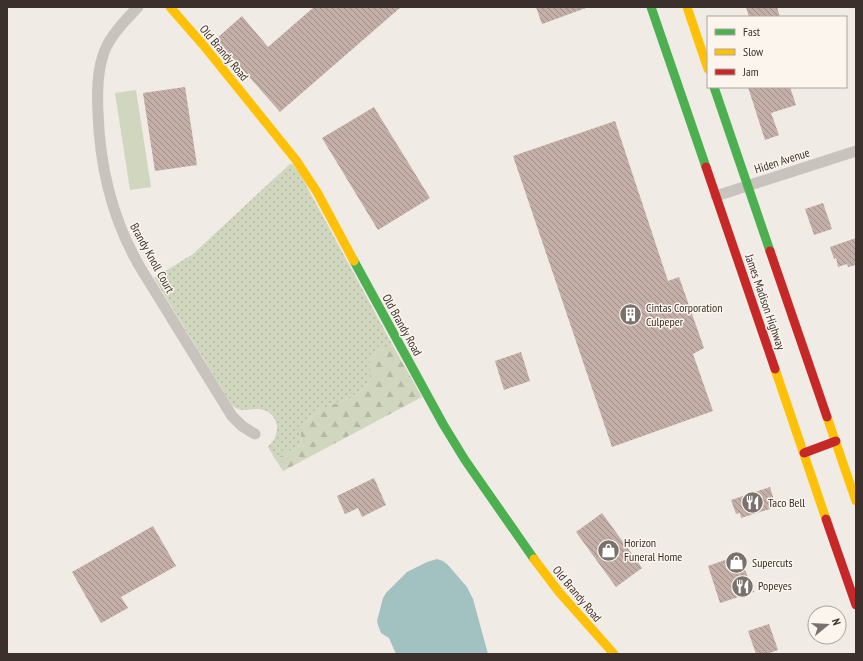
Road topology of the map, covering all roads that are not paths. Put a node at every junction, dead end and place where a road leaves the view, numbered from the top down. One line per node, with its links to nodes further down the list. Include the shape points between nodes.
1 (138, 7): 10 (street, Brandy Knoll Court, via 108,43 100,69 99,124 108,190 121,231 143,272 232,416)
2 (170, 7): 15 (main road, Old Brandy Road, via 296,160 317,192 465,460 559,592)
3 (651, 7): 9 (main road, James Madison Highway)
4 (687, 7): 5 (main road)
5 (707, 65)
6 (714, 88): 8 (main road, James Madison Highway)
7 (856, 151): 8 (street, Hiden Avenue)
8 (748, 186): 9 (street, Hiden Avenue); 11 (main road, James Madison Highway)
9 (716, 196): 12 (main road, James Madison Highway)
10 (255, 434)
11 (836, 441): 12 (main road); 13 (main road, James Madison Highway)
12 (804, 453): 14 (main road, James Madison Highway)
13 (856, 501)
14 (856, 605)
15 (614, 654)

